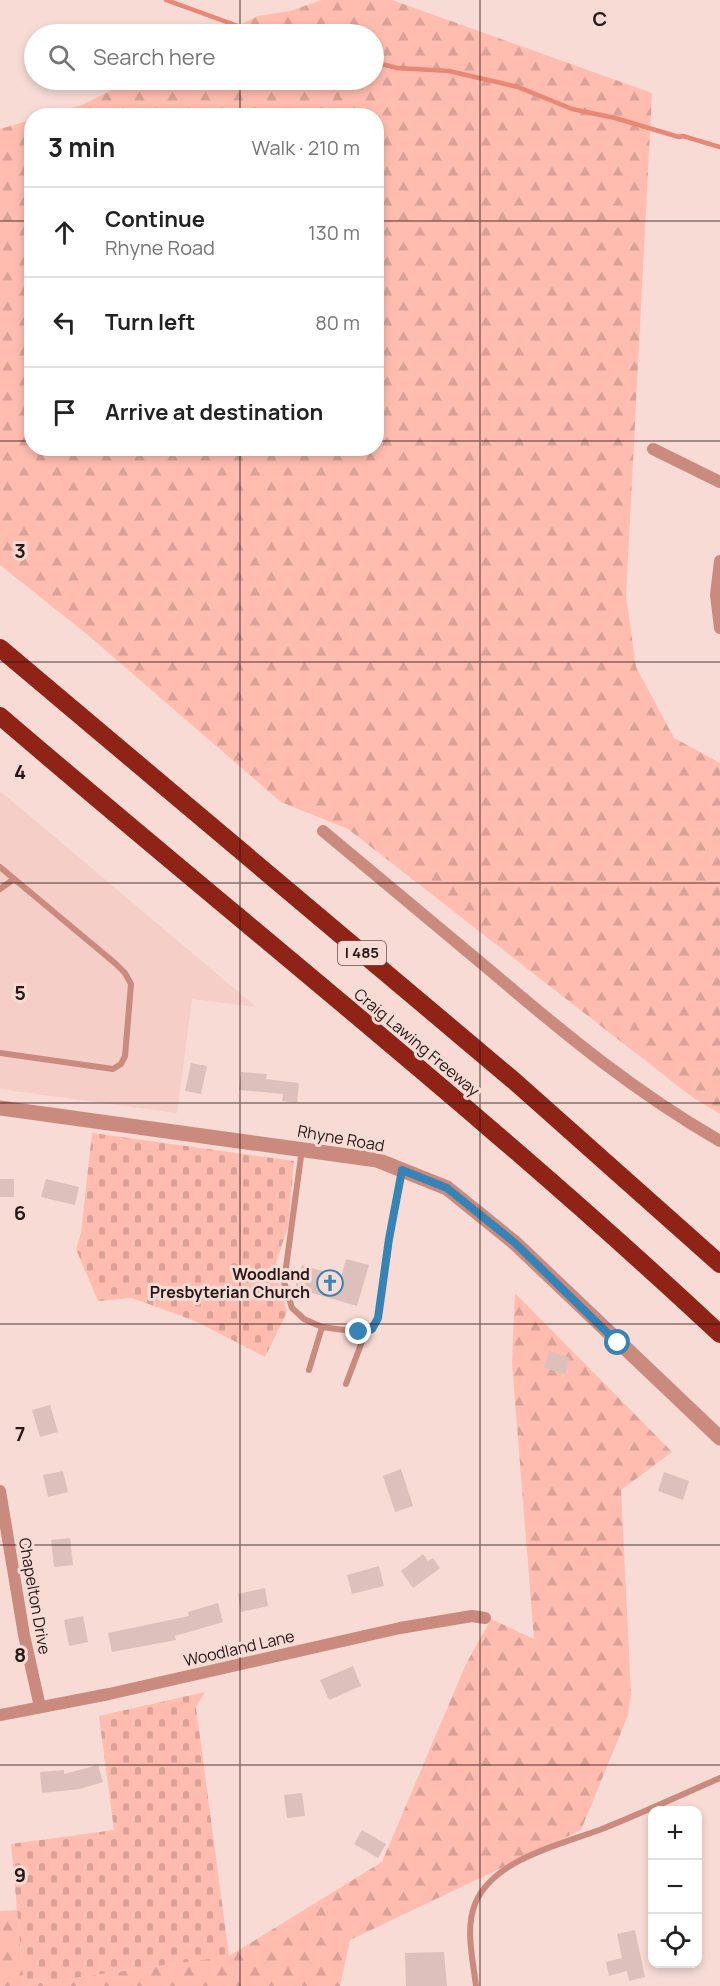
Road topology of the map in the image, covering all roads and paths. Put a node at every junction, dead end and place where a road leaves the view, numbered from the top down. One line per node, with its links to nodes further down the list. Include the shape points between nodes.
1 (652, 449): 2 (street)
2 (720, 482)
3 (720, 561): 4 (street, via 716,595)
4 (720, 628)
5 (0, 648): 16 (highway, Craig Lawing Freeway / I 485, via 513,1080)
6 (0, 716): 19 (highway, Craig Lawing Freeway, via 494,1132)
7 (323, 831): 13 (street, via 620,1077)
8 (0, 867): 9 (lane)
9 (14, 879): 10 (lane); 11 (lane, via 125,973 130,984 125,1056 113,1069)
10 (0, 889)
11 (0, 1053)
12 (0, 1108): 14 (street, Rhyne Road)
13 (720, 1140)
14 (302, 1149): 15 (street, Rhyne Road, via 377,1160); 17 (lane, via 285,1282 292,1308)
15 (402, 1170): 18 (lane, via 378,1318 372,1329); 22 (street, Rhyne Road, via 447,1188 515,1243)
16 (720, 1264)
17 (322, 1328): 18 (lane); 20 (lane)
18 (366, 1331): 21 (lane)
19 (720, 1334)
20 (309, 1371)
21 (346, 1384)
22 (720, 1438)
23 (0, 1491): 25 (street, Chapelton Drive)
24 (485, 1618): 25 (street, Woodland Lane, via 471,1616 400,1628)
25 (40, 1707): 26 (street, Woodland Lane)
26 (0, 1715)
27 (720, 1778): 28 (lane, via 602,1829 550,1846 494,1879 479,1895 472,1915)
28 (476, 1986)

